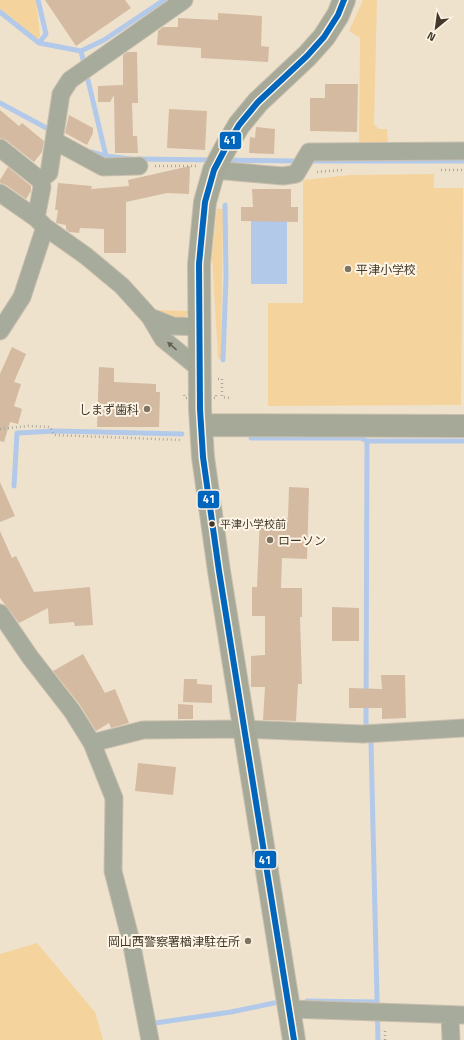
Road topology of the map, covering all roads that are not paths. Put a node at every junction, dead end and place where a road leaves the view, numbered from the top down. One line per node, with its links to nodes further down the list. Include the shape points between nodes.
1 (184, 0): 3 (street, via 70,80 61,94)
2 (344, 0): 6 (main road, via 324,37 258,102 239,125)
3 (56, 135): 7 (street, via 102,167); 8 (street, via 49,173)
4 (0, 148): 8 (street)
5 (464, 151): 6 (street, via 309,152 301,166 282,176)
6 (219, 161): 12 (main road, via 205,202 199,264)
7 (139, 166)
8 (40, 180): 10 (street)
9 (0, 193): 10 (street)
10 (40, 223): 11 (street, via 122,286); 13 (street, via 22,297)
11 (150, 317): 12 (street, via 173,326); 14 (street, one-way to 11, via 163,338)
12 (198, 327): 14 (main road)
13 (0, 331)
14 (201, 370): 15 (main road)
15 (202, 425): 16 (main road); 19 (main road, via 203,457)
16 (464, 426)
17 (0, 613): 20 (street, via 72,711)
18 (464, 728): 19 (street, via 369,734)
19 (244, 729): 20 (street, via 143,730); 21 (main road)
20 (92, 743): 23 (street, via 114,798 113,871 131,941)
21 (289, 1009): 22 (street); 24 (main road)
22 (457, 1015): 25 (street)
23 (150, 1040)
24 (294, 1040)
25 (451, 1040)

